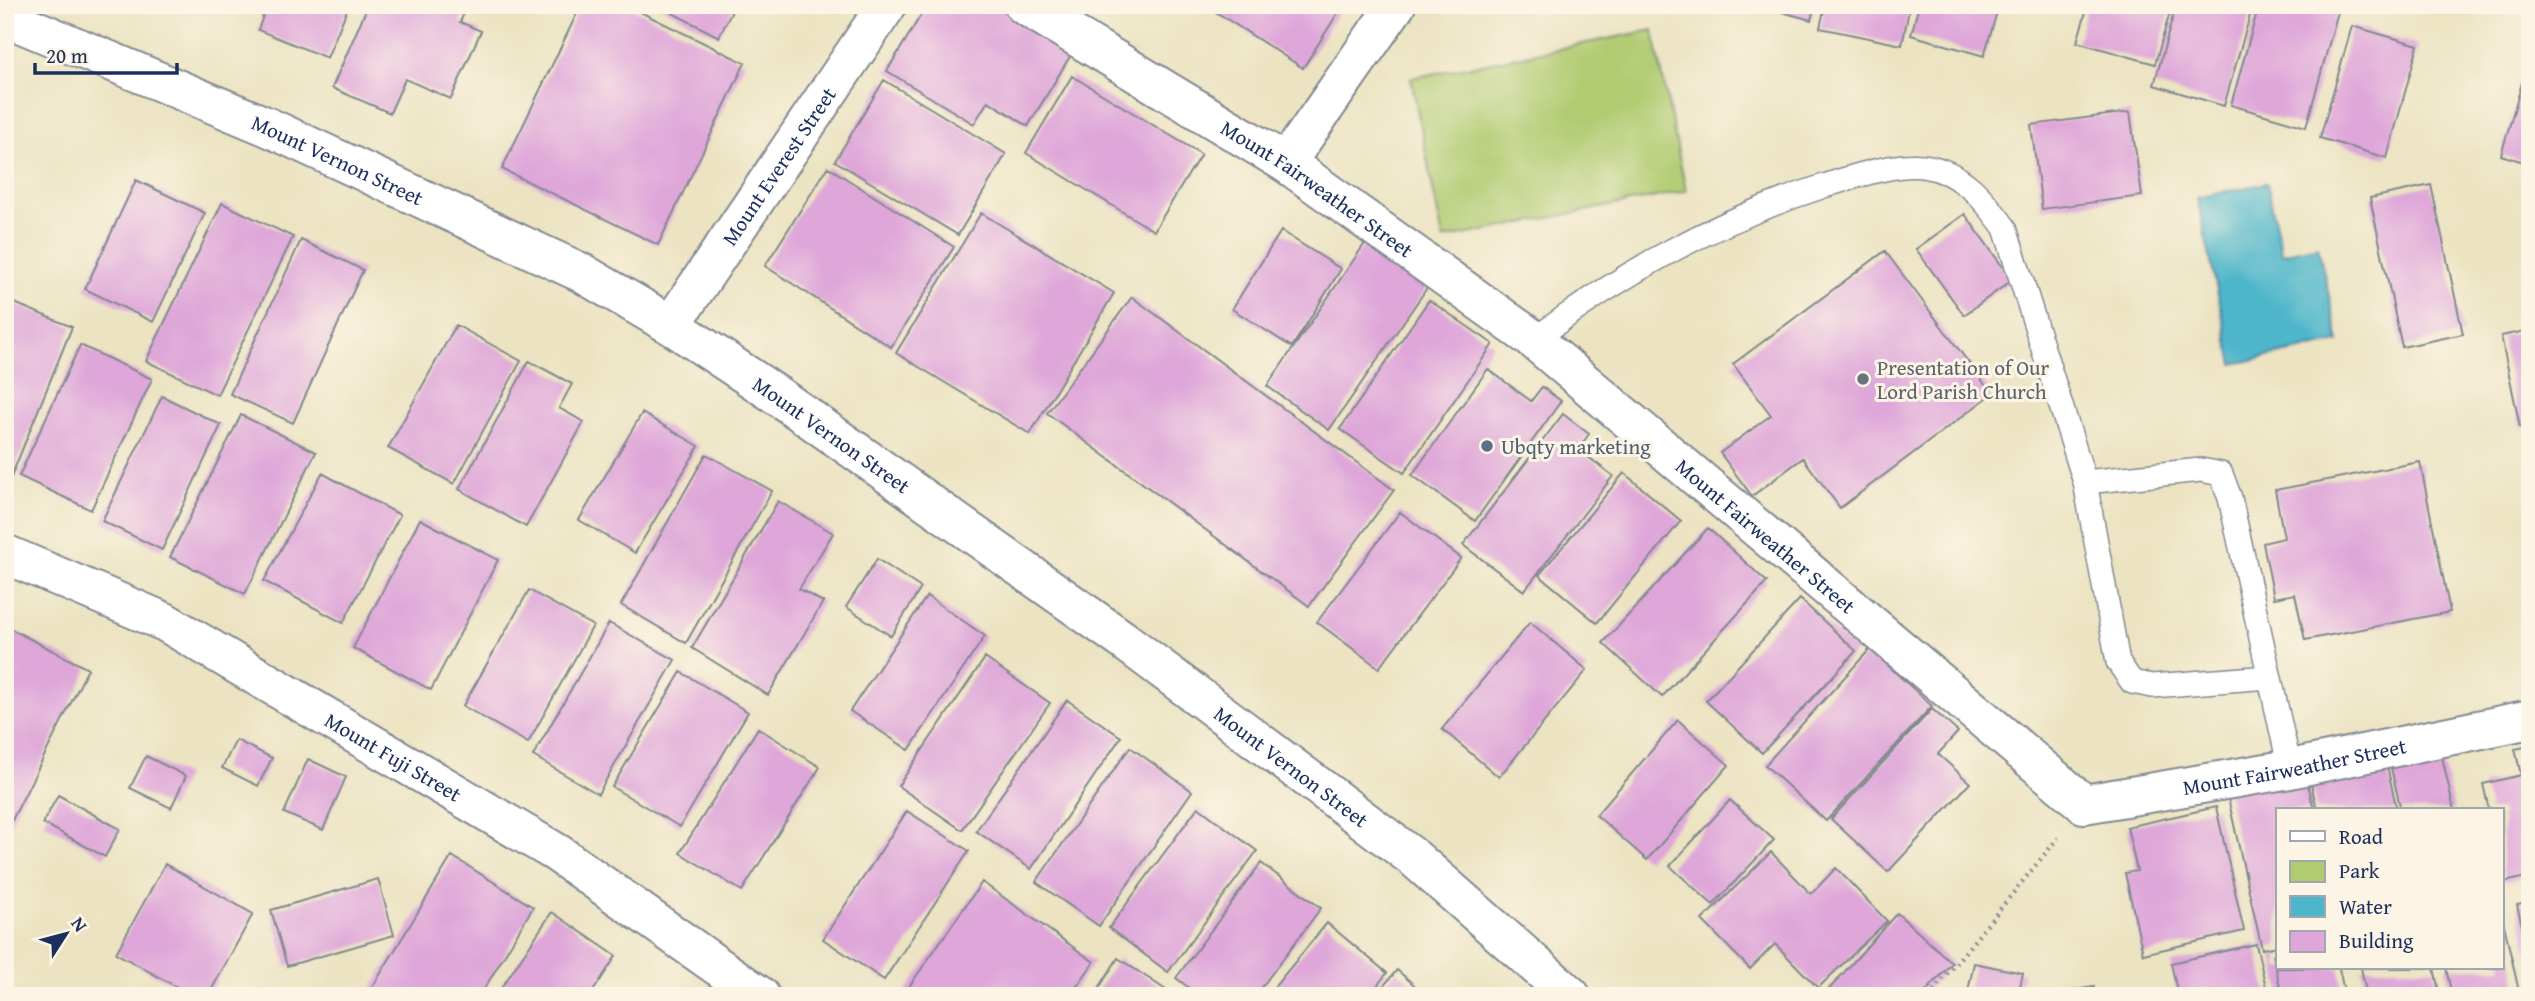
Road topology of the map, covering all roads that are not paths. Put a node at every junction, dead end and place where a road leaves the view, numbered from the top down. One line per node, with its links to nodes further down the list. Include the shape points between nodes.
1 (887, 5): 6 (street, Mount Everest Street)
2 (1024, 5): 5 (street, Mount Fairweather Street)
3 (1396, 5): 5 (street)
4 (5, 17): 6 (street, Mount Vernon Street, via 293,139 582,273)
5 (1286, 163): 7 (street, Mount Fairweather Street)
6 (671, 325): 14 (street, Mount Vernon Street, via 1145,657 1414,858)
7 (1534, 340): 8 (lane, via 1593,295 1730,220 1865,173 1922,166 1953,175 1982,195 2005,228); 12 (street, Mount Fairweather Street, via 2084,804)
8 (2085, 482): 10 (lane, via 2118,662 2132,682 2152,686); 10 (lane, via 2201,470 2221,474)
9 (5, 554): 13 (street, Mount Fuji Street, via 165,622 557,853)
10 (2269, 677): 12 (lane)
11 (2530, 719): 12 (street, Mount Fairweather Street)
12 (2290, 769)
13 (760, 996)
14 (1571, 996)

